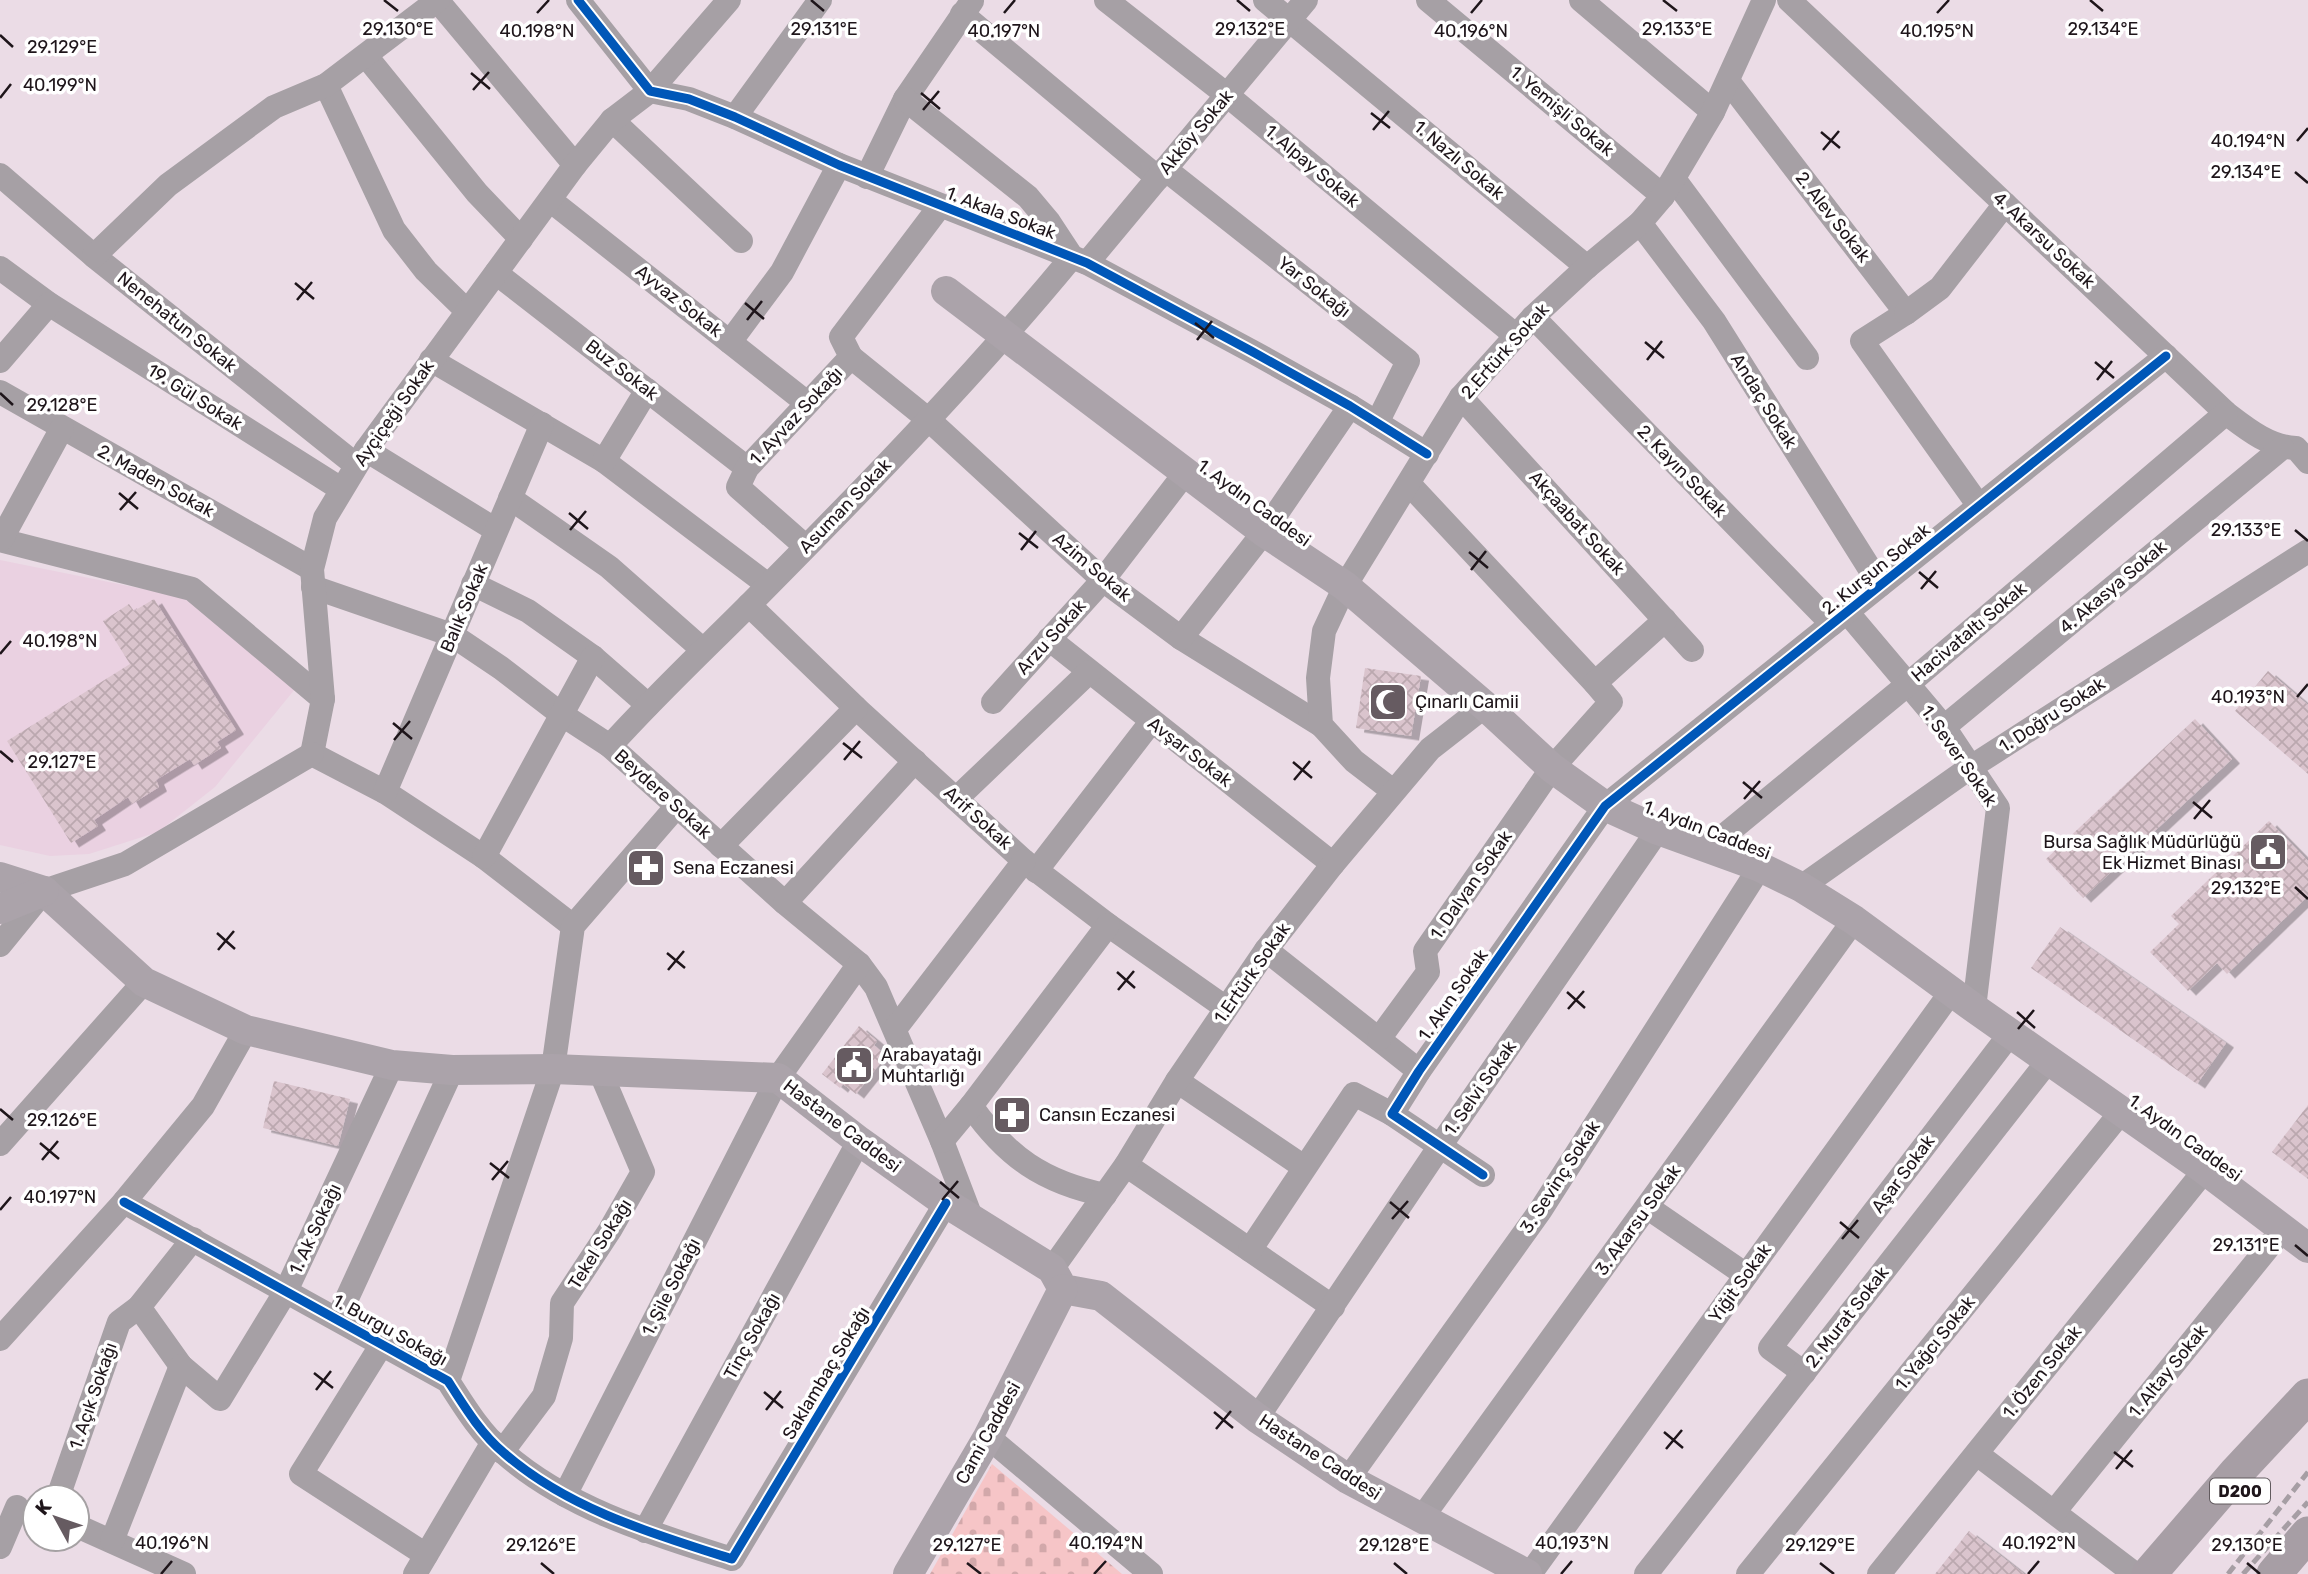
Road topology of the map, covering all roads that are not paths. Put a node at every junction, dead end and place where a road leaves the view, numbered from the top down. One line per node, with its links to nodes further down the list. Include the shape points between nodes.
1 (438, 0): 14 (street); 23 (street)
2 (578, 0): 17 (street)
3 (729, 0): 17 (street, Ayçiçeği Sokak)
4 (1106, 0): 18 (street, 1. Alpay Sokak)
5 (1265, 0): 13 (street, 1. Nazlı Sokak)
6 (1306, 0): 13 (street, Akköy Sokak)
7 (1429, 0): 28 (street, 1. Yemişli Sokak)
8 (1581, 0): 20 (street)
9 (1789, 0): 30 (street, 4. Akarsu Sokak)
10 (807, 5): 21 (street)
11 (1754, 5): 15 (street, 2.Ertürk Sokak)
12 (967, 7): 19 (street); 25 (street)
13 (1289, 20): 18 (street, Akköy Sokak); 37 (street, 1. Nazlı Sokak)
14 (366, 56): 16 (street); 33 (street, via 477,193)
15 (1728, 80): 20 (street, 2.Ertürk Sokak); 43 (street, 2. Alev Sokak)
16 (326, 85): 35 (street, via 274,107 168,185); 42 (street, via 394,230 426,271)
17 (650, 91): 21 (street, 1. Akala Sokak, via 689,99); 22 (street, Ayçiçeği Sokak)
18 (1227, 95): 25 (street, Akköy Sokak); 45 (street, 1. Alpay Sokak)
19 (905, 99): 27 (street); 36 (street, via 1028,197)
20 (1713, 112): 28 (street, 2.Ertürk Sokak)
21 (735, 117): 24 (street, 1. Akala Sokak)
22 (612, 120): 23 (street, Ayçiçeği Sokak); 34 (street)
23 (575, 165): 29 (street, Ayçiçeği Sokak)
24 (839, 165): 27 (street, 1. Akala Sokak); 47 (street, via 782,272)
25 (1162, 174): 36 (street, Akköy Sokak); 60 (street, Yar Sokağı, via 1408,361)
26 (0, 175): 35 (street, Nenehatun Sokak)
27 (867, 177): 31 (street, 1. Akala Sokak)
28 (1669, 187): 32 (street, 2.Ertürk Sokak); 50 (street, 1. Yemişli Sokak)
29 (550, 200): 33 (street, Ayçiçeği Sokak); 47 (street, Ayvaz Sokak)
30 (2005, 204): 43 (street, via 1940,288); 48 (street, 4. Akarsu Sokak)
31 (940, 206): 36 (street, 1. Akala Sokak); 49 (street, 1. Ayvaz Sokağı, via 841,337)
32 (1640, 223): 37 (street, 2.Ertürk Sokak); 82 (street, Andaç Sokak, via 1714,321)
33 (522, 239): 39 (street, Ayçiçeği Sokak)
34 (741, 241)
35 (94, 256): 65 (street, Nenehatun Sokak)
36 (1080, 260): 46 (street, Asuman Sokak); 57 (street, 1. Akala Sokak)
37 (1587, 267): 44 (street, 2.Ertürk Sokak)
38 (0, 268): 41 (street, 19. Gül Sokak)
39 (496, 273): 42 (street, Ayçiçeği Sokak); 53 (street, Buz Sokak)
40 (946, 291): 46 (main road, 1. Aydın Caddesi)
41 (49, 304): 52 (street); 70 (street, 19. Gül Sokak)
42 (467, 311): 51 (street, Ayçiçeği Sokak)
43 (1906, 313): 72 (street, via 1862,341)
44 (1533, 317): 45 (street, 2.Ertürk Sokak); 85 (street, 2. Kayın Sokak)
45 (1515, 335): 55 (street, 2.Ertürk Sokak)
46 (1006, 337): 59 (street, Asuman Sokak); 68 (main road, 1. Aydın Caddesi)
47 (730, 342): 56 (street, Ayvaz Sokak)
48 (2166, 356): 58 (street, 4. Akarsu Sokak); 72 (street, 2. Kurşun Sokak)
49 (851, 357): 56 (street, 1. Ayvaz Sokağı); 59 (street, Azim Sokak)
50 (1807, 358)
51 (431, 360): 61 (street); 65 (street, Ayçiçeği Sokak)
52 (0, 361)
53 (647, 390): 66 (street); 67 (street, Buz Sokak)
54 (0, 392): 62 (street, 2. Maden Sokak)
55 (1461, 397): 64 (street, 2.Ertürk Sokak); 86 (street, Akçaabat Sokak)
56 (807, 402): 67 (street, 1. Ayvaz Sokağı)
57 (1350, 406): 60 (street, 1. Akala Sokak); 74 (street)
58 (2227, 413): 63 (street, 4. Akarsu Sokak, via 2251,432); 95 (street, Hacivataltı Sokak)
59 (929, 420): 76 (street, Asuman Sokak); 79 (street, Azim Sokak)
60 (1377, 423): 64 (street, 1. Akala Sokak)
61 (541, 424): 66 (street); 71 (street, Balık Sokak)
62 (62, 428): 75 (street); 78 (street, 2. Maden Sokak)
63 (2298, 449): 104 (street, 4. Akasya Sokak)
64 (1427, 454): 69 (street, 2.Ertürk Sokak)
65 (361, 458): 70 (street, Ayçiçeği Sokak); 73 (street, Nenehatun Sokak)
66 (604, 461): 81 (street)
67 (747, 468): 76 (street, 1. Ayvaz Sokağı, via 738,487)
68 (1186, 472): 74 (main road, 1. Aydın Caddesi); 79 (street, Arzu Sokak)
69 (1409, 484): 83 (street, 2.Ertürk Sokak); 94 (street)
70 (341, 489): 78 (street, Ayçiçeği Sokak, via 325,518)
71 (510, 498): 73 (street, Balık Sokak); 90 (street, via 609,566)
72 (1979, 506): 82 (street, 2. Kurşun Sokak)
73 (496, 530): 80 (street, Balık Sokak)
74 (1265, 532): 83 (main road, 1. Aydın Caddesi); 88 (street)
75 (1, 540): 96 (street, via 192,589)
76 (805, 546): 81 (street, Asuman Sokak)
77 (2308, 551): 108 (street, 1. Doğru Sokak)
78 (313, 578): 87 (street, Beydere Sokak); 96 (street, Ayçiçeği Sokak)
79 (1102, 579): 88 (street, Azim Sokak); 89 (street, Arzu Sokak)
80 (473, 584): 87 (street, Balık Sokak); 92 (street, via 528,611)
81 (768, 585): 84 (street, Asuman Sokak)
82 (1880, 585): 85 (street, 2. Kurşun Sokak)
83 (1345, 586): 99 (main road, 1. Aydın Caddesi); 103 (street, 2.Ertürk Sokak, via 1324,631 1318,678)
84 (749, 605): 90 (street, Asuman Sokak); 100 (street, Arif Sokak)
85 (1839, 618): 95 (street, 1. Sever Sokak); 114 (street, 2. Kurşun Sokak)
86 (1665, 620): 91 (street, Akçaabat Sokak); 94 (street)
87 (452, 635): 101 (street, Beydere Sokak); 110 (street, Balık Sokak)
88 (1181, 638): 103 (street, Azim Sokak)
89 (1049, 639): 93 (street, Avşar Sokak); 97 (street, Arzu Sokak)
90 (702, 649): 98 (street, Asuman Sokak)
91 (1692, 650)
92 (593, 657): 98 (street); 101 (street)
93 (1090, 672): 102 (street, Avşar Sokak); 112 (street)
94 (1595, 684): 109 (street, 1. Dalyan Sokak, via 1611,702)
95 (1908, 685): 104 (street, 1. Sever Sokak); 117 (street, Hacivataltı Sokak)
96 (323, 699): 106 (street, Ayçiçeği Sokak)
97 (993, 702)
98 (648, 705): 105 (street, Asuman Sokak)
99 (1485, 706): 109 (main road, 1. Aydın Caddesi); 111 (street, 1.Ertürk Sokak, via 1430,749)
100 (856, 708): 107 (street, Arif Sokak); 116 (street)
101 (561, 714): 105 (street, Beydere Sokak); 118 (street)
102 (1151, 722): 119 (street, Avşar Sokak); 120 (street)
103 (1321, 725): 111 (street, via 1354,761)
104 (1944, 727): 108 (street, 1. Sever Sokak)
105 (610, 746): 113 (street, Beydere Sokak)
106 (312, 754): 110 (street); 124 (street, via 125,864)
107 (915, 761): 112 (street, Arif Sokak); 125 (street)
108 (1971, 767): 123 (street, 1. Doğru Sokak); 134 (street, 1. Sever Sokak, via 1998,808)
109 (1552, 768): 114 (main road, 1. Aydın Caddesi); 139 (street, 1. Dalyan Sokak, via 1425,951 1428,972)
110 (385, 792): 118 (street)
111 (1393, 792): 119 (street, 1.Ertürk Sokak)
112 (956, 799): 120 (street, Arif Sokak)
113 (677, 806): 116 (street, Beydere Sokak); 129 (street)
114 (1605, 806): 115 (main road, 1. Aydın Caddesi); 145 (street, 1. Akın Sokak)
115 (1658, 830): 117 (main road, 1. Aydın Caddesi); 154 (street, 1. Selvi Sokak)
116 (721, 846): 125 (street, Beydere Sokak)
117 (1709, 848): 121 (main road, 1. Aydın Caddesi)
118 (484, 857): 129 (street)
119 (1333, 864): 131 (street, 1.Ertürk Sokak)
120 (1030, 866): 128 (street, Arif Sokak); 136 (street)
121 (1760, 867): 123 (main road, 1. Aydın Caddesi); 184 (street, 3. Sevinç Sokak, via 1540,1211)
122 (0, 877): 124 (main road, Hastane Caddesi)
123 (1801, 887): 127 (main road, 1. Aydın Caddesi)
124 (44, 891): 126 (main road); 130 (street); 133 (main road, Hastane Caddesi)
125 (785, 903): 132 (street, Beydere Sokak)
126 (0, 909)
127 (1854, 920): 134 (main road, 1. Aydın Caddesi); 161 (street, 3. Akarsu Sokak)
128 (1108, 925): 135 (street, Arif Sokak); 148 (street)
129 (573, 926): 142 (street)
130 (0, 945)
131 (1266, 950): 135 (street, 1.Ertürk Sokak); 139 (street)
132 (859, 964): 136 (street, Beydere Sokak, via 876,987); 146 (street, 1. Şile Sokağı)
133 (144, 982): 137 (main road, Hastane Caddesi); 153 (street)
134 (1962, 1000): 138 (main road, 1. Aydın Caddesi); 167 (street, Yiğit Sokak)
135 (1226, 1008): 147 (street, 1.Ertürk Sokak)
136 (895, 1029): 152 (street, Beydere Sokak)
137 (246, 1030): 141 (main road, Hastane Caddesi); 160 (street, via 203,1106)
138 (2010, 1034): 140 (main road, 1. Aydın Caddesi); 176 (street, Aşar Sokak, via 1770,1348)
139 (1379, 1039): 145 (street)
140 (2049, 1061): 149 (main road, 1. Aydın Caddesi); 176 (street, 2. Murat Sokak)
141 (392, 1065): 143 (main road, Hastane Caddesi); 169 (street, 1. Ak Sokağı)
142 (553, 1069): 143 (main road, Hastane Caddesi); 144 (main road, Hastane Caddesi); 177 (street)
143 (452, 1070): 172 (street)
144 (600, 1071): 146 (main road, Hastane Caddesi); 182 (street, Tekel Sokağı, via 643,1172 562,1303 561,1338 544,1396)
145 (1419, 1071): 150 (street, 1. Akın Sokak)
146 (778, 1078): 151 (main road, Hastane Caddesi); 186 (street, 1. Şile Sokağı)
147 (1177, 1081): 155 (street, 1.Ertürk Sokak); 156 (street)
148 (971, 1106): 152 (street); 159 (street, via 1023,1163 1058,1182)
149 (2122, 1111): 157 (main road, 1. Aydın Caddesi); 203 (street, 1. Yağcı Sokak)
150 (1392, 1114): 154 (street); 156 (street, via 1354,1094)
151 (859, 1141): 162 (main road, Hastane Caddesi); 190 (street, Tinç Sokağı)
152 (942, 1141): 162 (street, Beydere Sokak)
153 (0, 1144)
154 (1440, 1146): 158 (street); 171 (street, 1. Selvi Sokak)
155 (1126, 1165): 159 (street, 1.Ertürk Sokak); 166 (street)
156 (1304, 1167): 166 (street)
157 (2205, 1170): 163 (main road, 1. Aydın Caddesi); 183 (street, 1. Özen Sokak)
158 (1483, 1174)
159 (1105, 1195): 168 (street, 1.Ertürk Sokak)
160 (124, 1202): 164 (street, 1. Burgu Sokağı); 173 (street)
161 (1647, 1207): 167 (street); 189 (street, 3. Akarsu Sokak)
162 (959, 1210): 168 (main road, Hastane Caddesi); 195 (street, Saklambaç Sokağı)
163 (2283, 1229): 165 (main road, 1. Aydın Caddesi); 188 (street, 1. Altay Sokak)
164 (193, 1239): 169 (street, 1. Burgu Sokağı); 170 (street, 1. Açık Sokağı)
165 (2308, 1248)
166 (1250, 1250): 171 (street)
167 (1746, 1275): 201 (street, Yiğit Sokak)
168 (1058, 1279): 180 (main road, Hastane Caddesi, via 1101,1296); 181 (main road, Cami Caddesi)
169 (286, 1292): 172 (street, 1. Burgu Sokağı); 175 (street, 1. Ak Sokağı, via 220,1399)
170 (139, 1307): 175 (street); 185 (street, 1. Açık Sokağı, via 119,1322)
171 (1333, 1307): 180 (street, 1. Selvi Sokak)
172 (338, 1318): 174 (street, 1. Burgu Sokağı)
173 (0, 1339)
174 (383, 1344): 177 (street, 1. Burgu Sokağı); 196 (street, via 302,1474)
175 (181, 1366): 193 (street)
176 (1804, 1373): 202 (street, 2. Murat Sokak)
177 (448, 1381): 182 (street, 1. Burgu Sokağı)
178 (2308, 1395): 206 (highway)
179 (2308, 1408): 207 (highway, D200)
180 (1257, 1418): 184 (main road, Hastane Caddesi)
181 (988, 1437): 199 (main road, Cami Caddesi); 200 (street)
182 (497, 1447): 186 (street, 1. Burgu Sokağı); 196 (street)
183 (1976, 1454): 188 (street); 204 (street, 1. Özen Sokak)
184 (1348, 1479): 189 (main road, Hastane Caddesi)
185 (63, 1483)
186 (565, 1495): 190 (street, 1. Burgu Sokağı)
187 (17, 1511): 194 (street)
188 (2053, 1512): 205 (street)
189 (1421, 1519): 201 (main road, Hastane Caddesi)
190 (645, 1531): 195 (street, 1. Burgu Sokağı)
191 (91, 1532): 193 (street)
192 (2308, 1534): 208 (highway)
193 (112, 1541): 198 (street)
194 (0, 1547)
195 (732, 1559)
196 (420, 1565)
197 (2308, 1570): 209 (highway)
198 (184, 1574)
199 (908, 1574)
200 (1152, 1574)
201 (1528, 1574)
202 (1646, 1574)
203 (1748, 1574)
204 (1879, 1574)
205 (2135, 1574)
206 (2149, 1574)
207 (2172, 1574)
208 (2274, 1574)
209 (2304, 1574)

